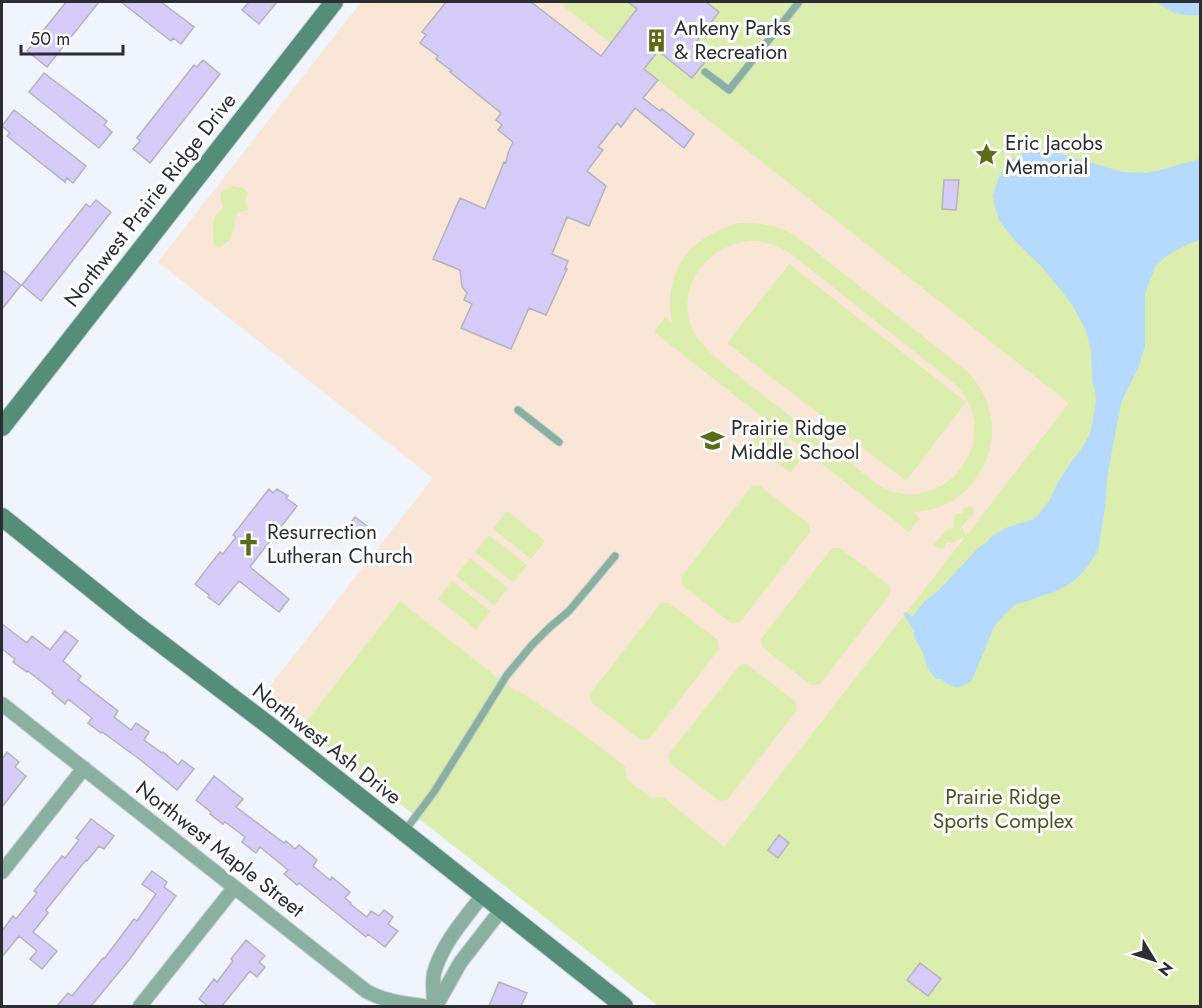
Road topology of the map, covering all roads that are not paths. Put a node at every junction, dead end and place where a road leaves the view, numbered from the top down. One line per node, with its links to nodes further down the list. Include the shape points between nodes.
1 (334, 2): 5 (street, Northwest Prairie Ridge Drive)
2 (799, 2): 3 (lane, via 729,90)
3 (705, 72)
4 (518, 410): 6 (lane)
5 (2, 427)
6 (560, 442)
7 (2, 518): 11 (street, Northwest Ash Drive)
8 (615, 556): 11 (lane, via 507,675 435,792)
9 (2, 704): 10 (street, Northwest Maple Street)
10 (84, 768): 12 (street); 13 (street, Northwest Maple Street)
11 (404, 833): 14 (street, Northwest Ash Drive)
12 (2, 872)
13 (234, 888): 16 (street); 17 (street, Northwest Maple Street, via 366,991 388,1001)
14 (483, 896): 15 (street, Northwest Ash Drive); 18 (street, via 444,950 434,974)
15 (501, 910): 18 (street, via 460,963); 19 (street, Northwest Ash Drive)
16 (140, 1006)
17 (423, 1006)
18 (435, 1006)
19 (624, 1006)

